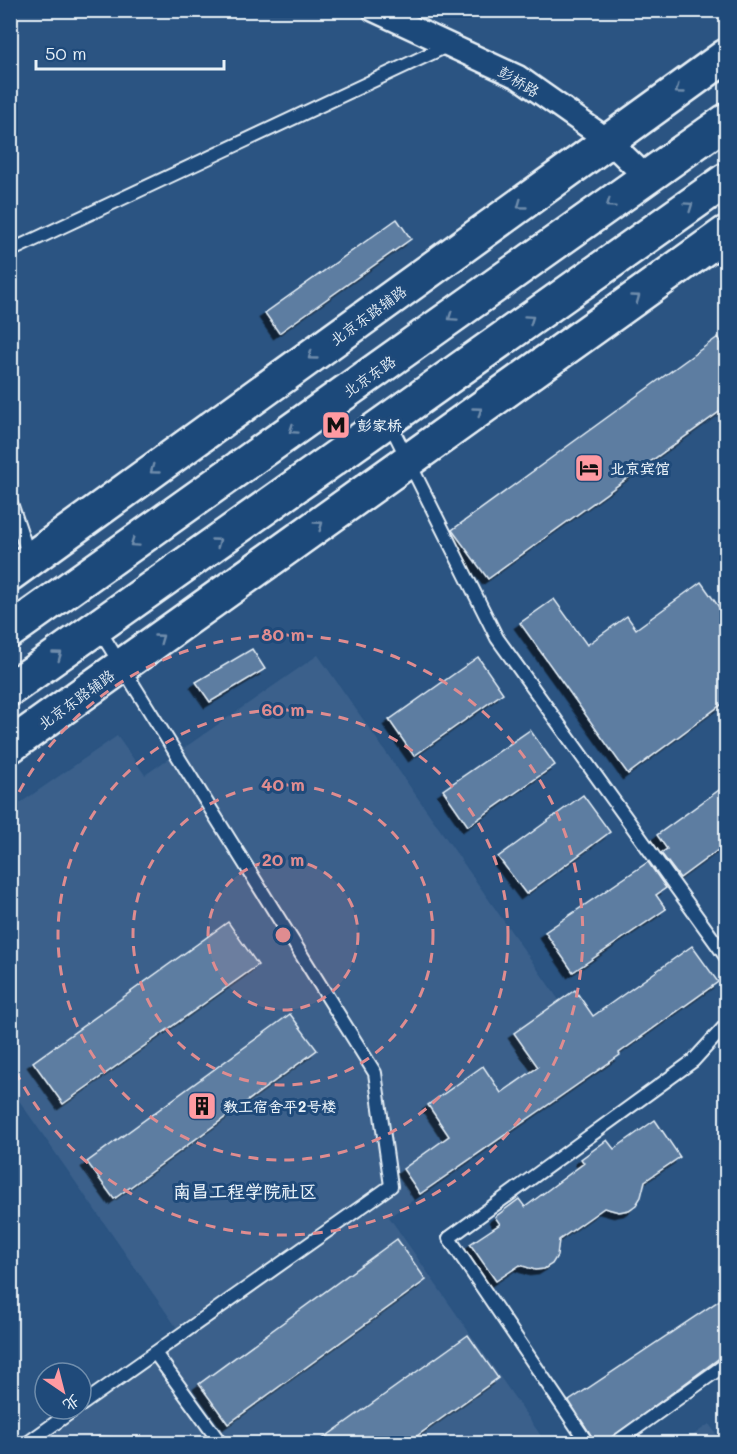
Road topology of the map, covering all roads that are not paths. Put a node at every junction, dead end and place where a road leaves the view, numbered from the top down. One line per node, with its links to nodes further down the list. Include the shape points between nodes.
1 (374, 10): 2 (street, 彭桥路)
2 (449, 45): 5 (street, 彭桥路, via 518,77); 9 (lane)
3 (726, 56): 5 (main road, 北京东路辅路, one-way to 5)
4 (726, 121): 6 (main road, 北京东路)
5 (609, 141): 6 (street, 彭桥路); 13 (main road, 北京东路辅路, one-way to 13)
6 (647, 178): 15 (main road, 北京东路, one-way to 15)
7 (726, 180): 10 (main road, one-way to 7)
8 (726, 233): 11 (main road, 北京东路辅路, one-way to 8)
9 (10, 251)
10 (387, 419): 11 (lane); 14 (main road, one-way to 10)
11 (408, 461): 16 (main road, 北京东路辅路, one-way to 11); 19 (lane, via 497,638)
12 (10, 500): 13 (lane)
13 (20, 567)
14 (98, 627): 16 (lane); 17 (main road, one-way to 14)
15 (10, 631)
16 (122, 666): 18 (main road, 北京东路辅路); 21 (lane, via 375,1073 391,1186)
17 (10, 689)
18 (10, 746)
19 (726, 957)
20 (726, 1026): 27 (lane, via 693,1061 449,1238)
21 (155, 1353): 23 (lane); 26 (lane)
22 (726, 1364): 28 (lane)
23 (93, 1397)
24 (58, 1421): 25 (lane)
25 (26, 1443)
26 (221, 1443)
27 (588, 1443)
28 (614, 1443)

